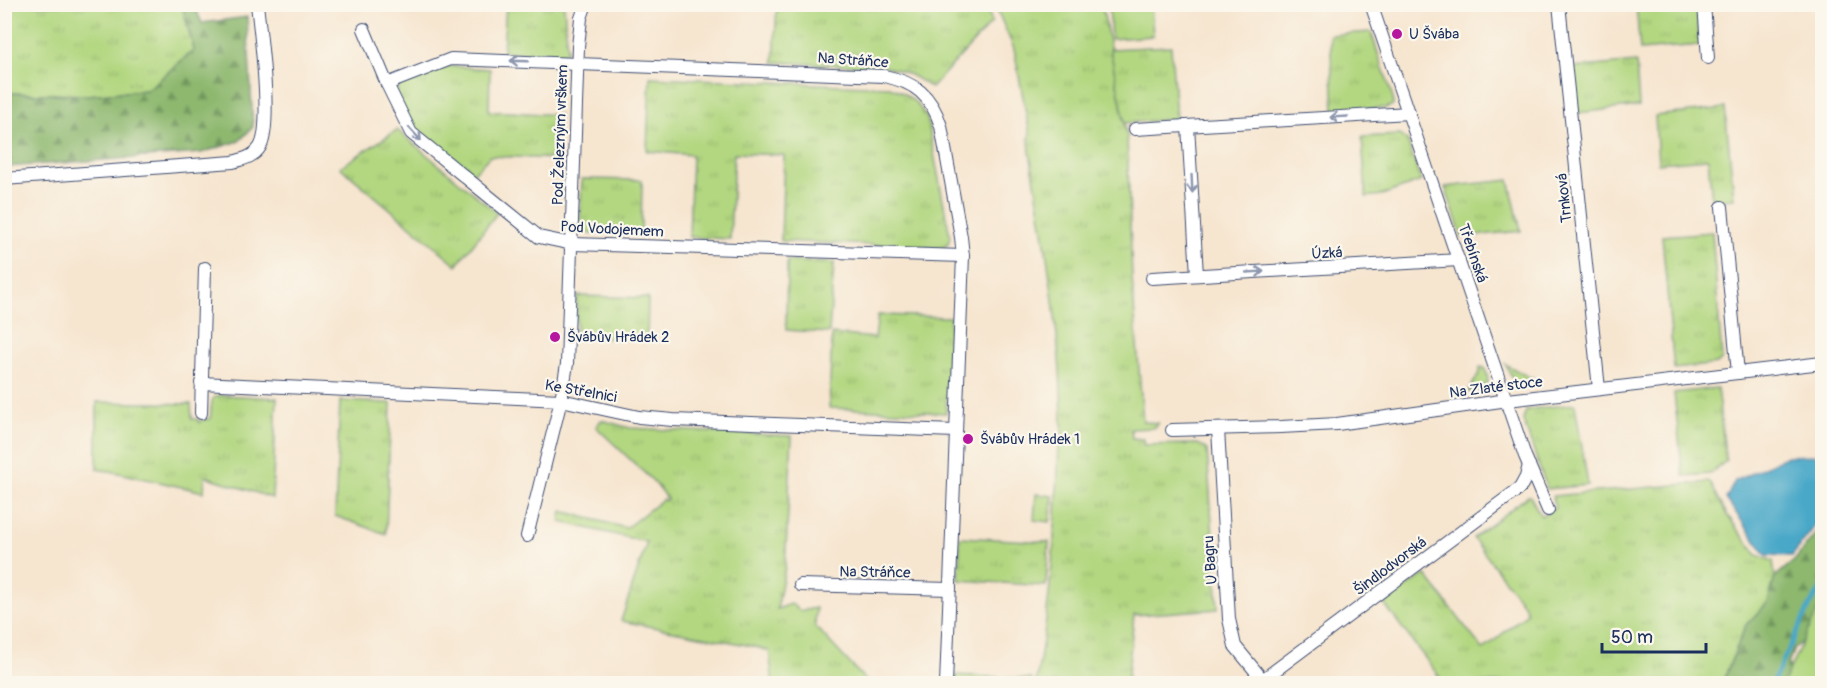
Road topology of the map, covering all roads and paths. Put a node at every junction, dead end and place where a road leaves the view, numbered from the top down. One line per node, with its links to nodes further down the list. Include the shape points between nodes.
1 (257, 4): 15 (street, via 266,126 261,146 252,156 232,162)
2 (576, 4): 7 (street, Pod Železným vrškem)
3 (586, 4): 7 (street, Pod Železným vrškem)
4 (1371, 4): 12 (street, Třebínská)
5 (1559, 4): 26 (street, Trnková)
6 (1704, 4): 9 (street)
7 (581, 18): 10 (street, Pod Železným vrškem)
8 (364, 29): 11 (street, Pod Vodojemem)
9 (1708, 58)
10 (577, 63): 11 (street, Na Stráňce, one-way to 11, via 451,59); 17 (street, Pod Železným vrškem); 18 (street, Na Stráňce, via 884,76 912,84 937,113 941,126)
11 (387, 84): 17 (street, Pod Vodojemem, one-way to 17, via 411,133 539,237)
12 (1409, 113): 13 (street, one-way to 13); 19 (street, Třebínská)
13 (1188, 126): 14 (street); 21 (street, one-way to 21)
14 (1135, 129)
15 (4, 178)
16 (1722, 207): 24 (street)
17 (572, 244): 18 (street, Pod Vodojemem); 27 (street, Pod Železným vrškem, via 568,350)
18 (963, 256): 32 (street, Na Stráňce)
19 (1459, 260): 21 (street, Úzká, one-way to 19); 28 (street, Třebínská)
20 (206, 268): 25 (street)
21 (1197, 276): 22 (street, Úzká)
22 (1152, 278)
23 (1822, 363): 24 (street, Na Zlaté stoce)
24 (1738, 373): 26 (street, Na Zlaté stoce)
25 (201, 383): 27 (street, Ke Střelnici); 29 (street)
26 (1599, 389): 28 (street, Na Zlaté stoce)
27 (561, 400): 32 (street, Ke Střelnici, via 651,418); 35 (street, Pod Železným vrškem)
28 (1508, 400): 30 (street, Na Zlaté stoce, via 1337,424); 33 (street, Třebínská)
29 (201, 413)
30 (1218, 429): 31 (street, Na Zlaté stoce); 38 (street, U Bagru, via 1229,620 1236,646)
31 (1172, 430)
32 (955, 431): 37 (street, Na Stráňce)
33 (1528, 465): 34 (street, Třebínská); 38 (street, Šindlodvorská, via 1520,488)
34 (1548, 510)
35 (527, 536)
36 (800, 585): 37 (street, Na Stráňce)
37 (950, 589): 39 (street, Na Stráňce)
38 (1260, 682)
39 (946, 684)

